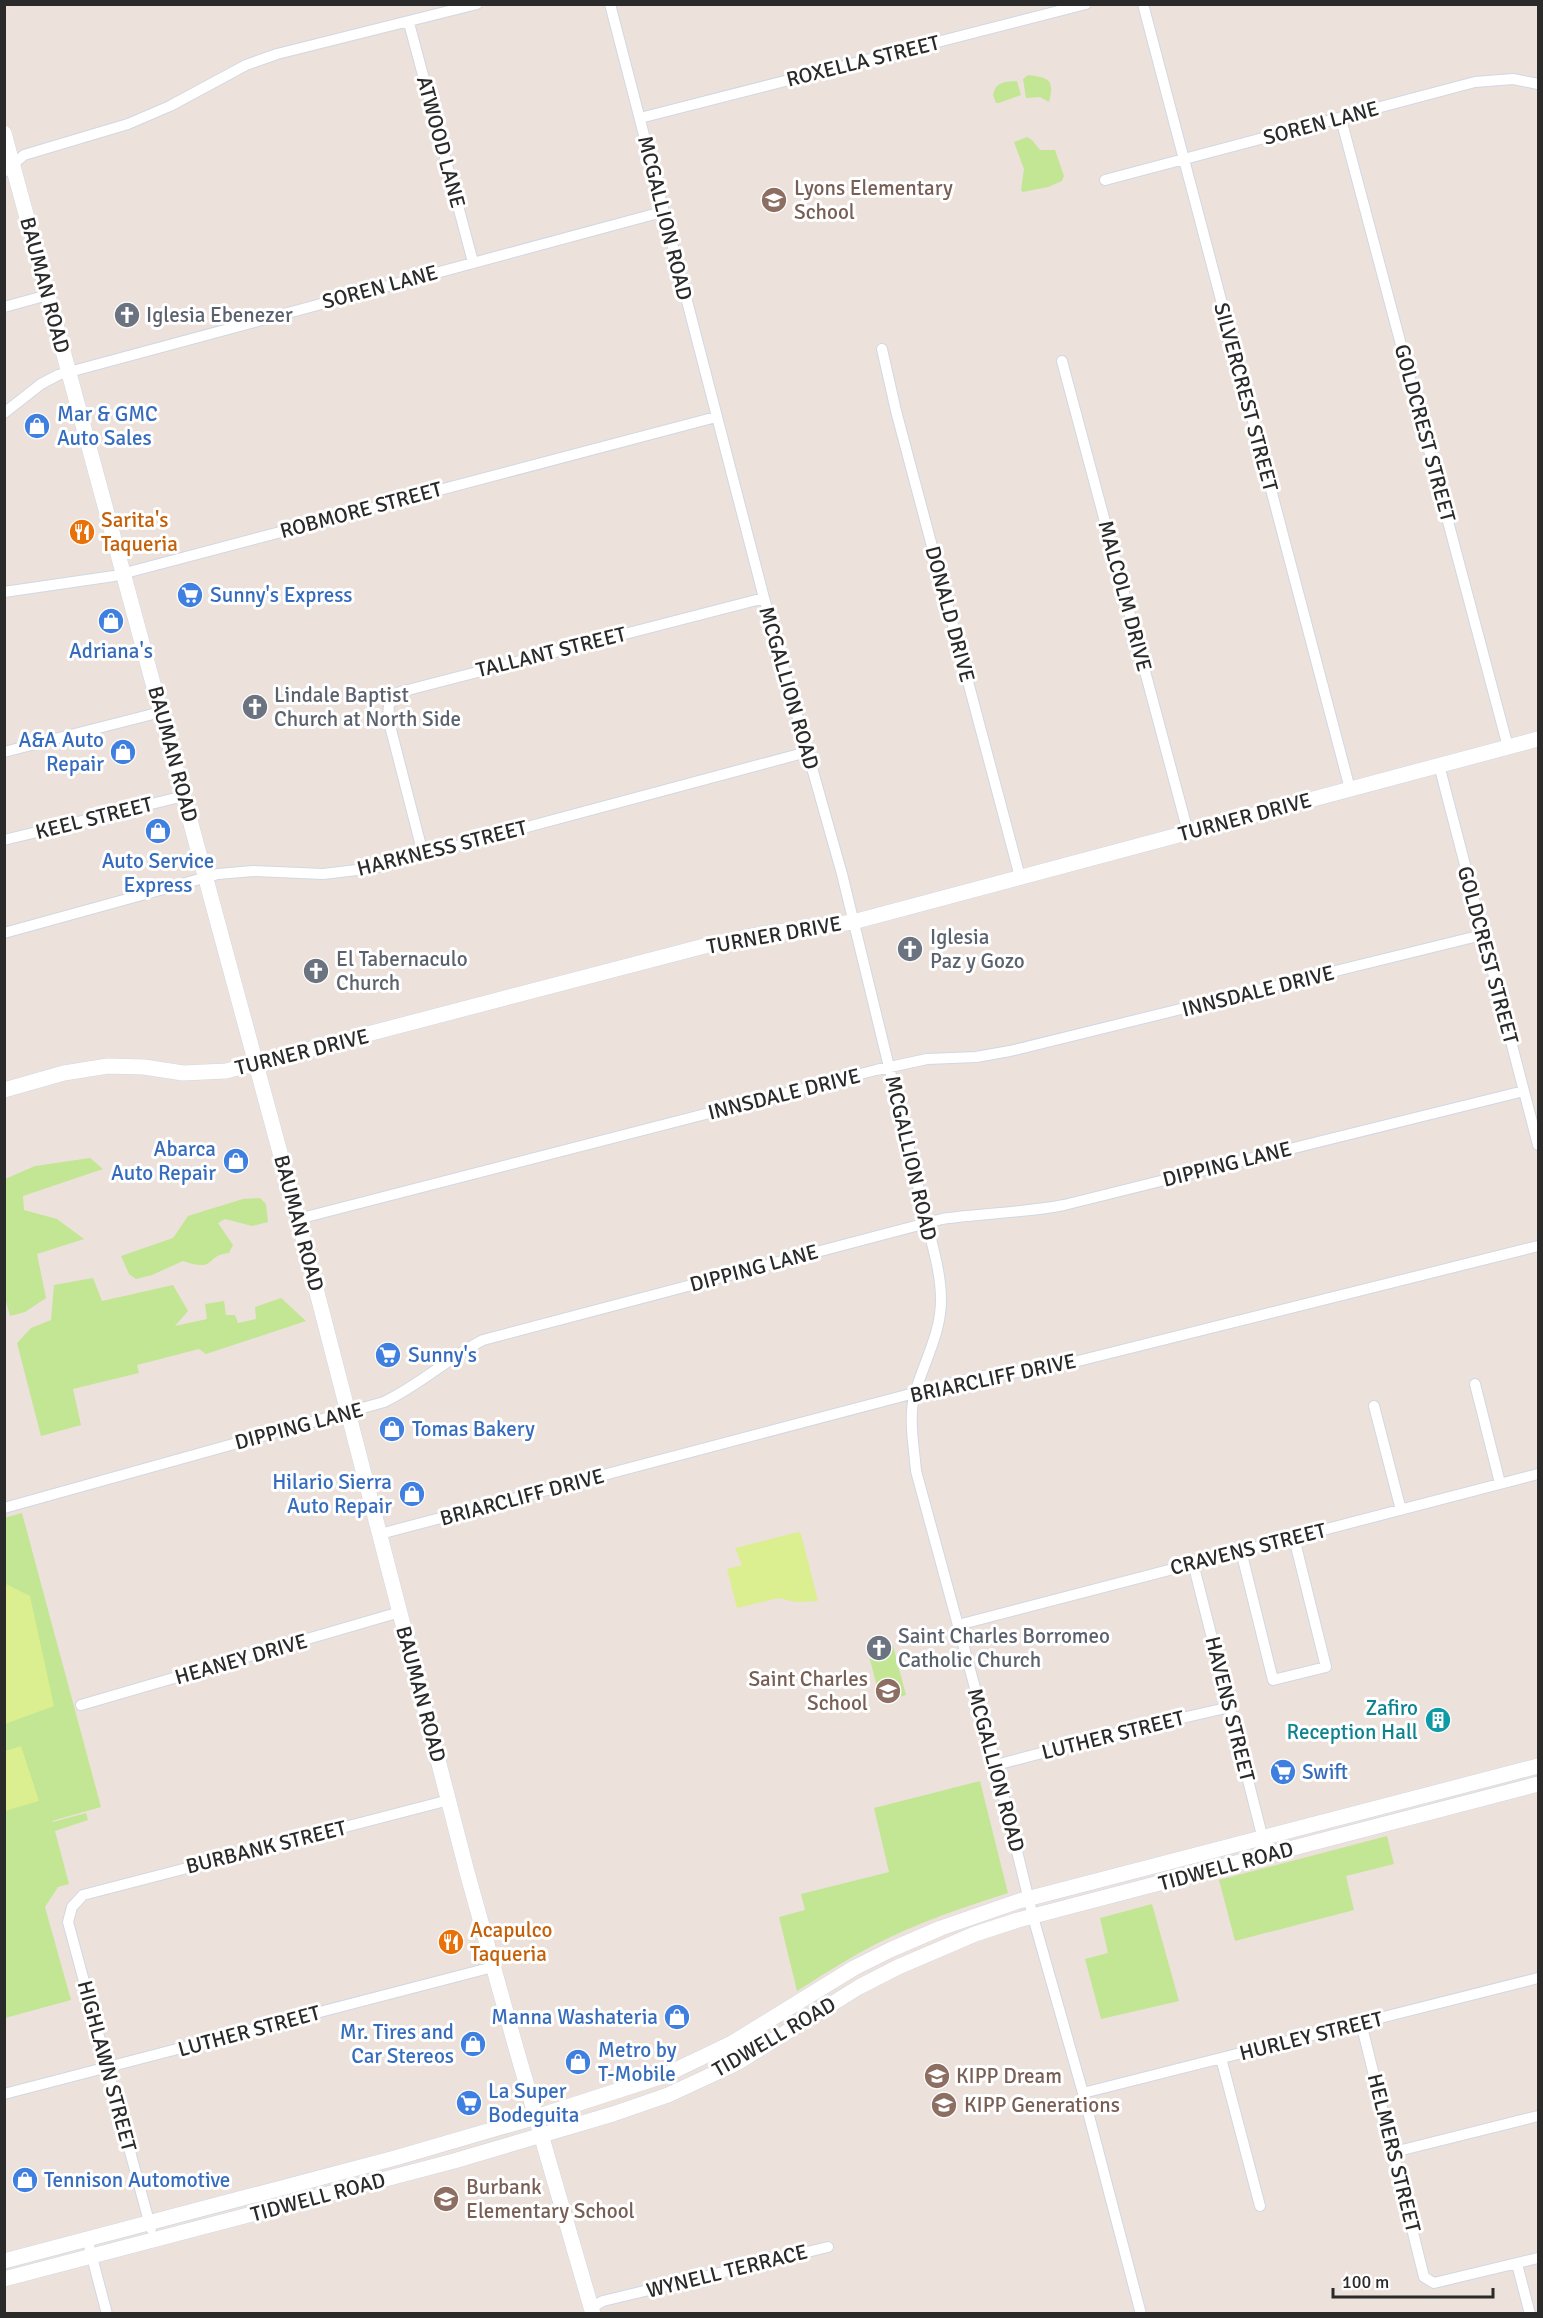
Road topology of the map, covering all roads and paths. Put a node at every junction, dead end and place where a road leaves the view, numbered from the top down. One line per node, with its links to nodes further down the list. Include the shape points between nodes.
1 (477, 4): 5 (street)
2 (610, 4): 7 (street, MCGALLION ROAD)
3 (1086, 4): 7 (street, ROXELLA STREET)
4 (1143, 4): 10 (street, SILVERCREST STREET)
5 (409, 22): 11 (street, via 246,65 128,124 24,155); 14 (street, ATWOOD LANE)
6 (1539, 84): 8 (street, SOREN LANE, via 1513,79 1484,81)
7 (640, 118): 13 (street, MCGALLION ROAD)
8 (1341, 118): 10 (street, SOREN LANE); 27 (street, GOLDCREST STREET)
9 (4, 133): 11 (street, BAUMAN ROAD)
10 (1183, 159): 12 (street, SOREN LANE); 31 (street, SILVERCREST STREET)
11 (8, 167): 15 (street, BAUMAN ROAD)
12 (1105, 180)
13 (662, 212): 14 (street, SOREN LANE); 21 (street, MCGALLION ROAD)
14 (473, 262): 19 (street, SOREN LANE)
15 (48, 295): 16 (street); 19 (street, BAUMAN ROAD)
16 (4, 307)
17 (882, 350): 37 (street, DONALD DRIVE)
18 (1062, 361): 33 (street, MALCOLM DRIVE)
19 (68, 372): 20 (street, SOREN LANE, via 41,384); 22 (street, BAUMAN ROAD)
20 (4, 413)
21 (716, 417): 22 (street, ROBMORE STREET); 24 (street, MCGALLION ROAD)
22 (123, 573): 23 (street, ROBMORE STREET); 25 (street, BAUMAN ROAD)
23 (4, 592)
24 (764, 598): 29 (street, MCGALLION ROAD); 35 (street, TALLANT STREET, via 400,692 389,705 388,718)
25 (161, 712): 28 (street); 32 (street, BAUMAN ROAD)
26 (1539, 739): 27 (street, TURNER DRIVE)
27 (1508, 747): 30 (street, TURNER DRIVE)
28 (4, 752)
29 (807, 752): 35 (street, HARKNESS STREET); 38 (street, MCGALLION ROAD)
30 (1439, 765): 31 (street, TURNER DRIVE); 40 (street, GOLDCREST STREET)
31 (1350, 789): 33 (street, TURNER DRIVE)
32 (184, 796): 34 (street, KEEL STREET); 36 (street, BAUMAN ROAD)
33 (1188, 832): 37 (street, TURNER DRIVE)
34 (4, 840)
35 (423, 854): 36 (street, HARKNESS STREET, via 350,872 253,871)
36 (206, 877): 39 (street, HARKNESS STREET); 41 (street, BAUMAN ROAD)
37 (1020, 877): 38 (street, TURNER DRIVE)
38 (853, 922): 41 (street, TURNER DRIVE, via 716,943); 42 (street, MCGALLION ROAD)
39 (4, 933)
40 (1482, 935): 42 (street, INNSDALE DRIVE, via 1010,1051 927,1059); 44 (street, GOLDCREST STREET)
41 (256, 1064): 43 (street, TURNER DRIVE, via 203,1074 108,1066 64,1073); 46 (street, BAUMAN ROAD)
42 (890, 1067): 46 (street, INNSDALE DRIVE); 47 (street, MCGALLION ROAD)
43 (4, 1090)
44 (1524, 1091): 45 (street, GOLDCREST STREET); 47 (street, DIPPING LANE, via 1064,1205)
45 (1539, 1145)
46 (298, 1219): 52 (street, BAUMAN ROAD)
47 (927, 1223): 50 (street, MCGALLION ROAD, via 941,1300 938,1325); 52 (street, DIPPING LANE, via 483,1340 459,1352 402,1393)
48 (1539, 1246): 50 (street, BRIARCLIFF DRIVE, via 1046,1369 983,1376)
49 (1474, 1384): 54 (street)
50 (914, 1394): 57 (street, BRIARCLIFF DRIVE); 62 (street, MCGALLION ROAD, via 916,1471)
51 (1374, 1406): 56 (street)
52 (349, 1412): 55 (street, DIPPING LANE); 57 (street, BAUMAN ROAD)
53 (1539, 1474): 54 (street, CRAVENS STREET)
54 (1500, 1483): 56 (street, CRAVENS STREET)
55 (4, 1508)
56 (1401, 1510): 58 (street, CRAVENS STREET)
57 (380, 1534): 61 (street, BAUMAN ROAD)
58 (1294, 1538): 59 (street, CRAVENS STREET); 59 (street, via 1326,1667 1300,1674 1273,1680)
59 (1241, 1551): 60 (street, CRAVENS STREET)
60 (1193, 1563): 62 (street, CRAVENS STREET); 64 (street, HAVENS STREET)
61 (400, 1612): 63 (street, HEANEY DRIVE); 69 (street, BAUMAN ROAD)
62 (957, 1625): 65 (street, MCGALLION ROAD)
63 (81, 1705)
64 (1230, 1707): 65 (street, LUTHER STREET); 71 (street, HAVENS STREET)
65 (996, 1765): 74 (street, MCGALLION ROAD)
66 (1539, 1766): 68 (street, TIDWELL ROAD)
67 (1539, 1784): 70 (street, TIDWELL ROAD)
68 (1428, 1796): 70 (street); 71 (street, TIDWELL ROAD)
69 (449, 1800): 73 (street, BURBANK STREET); 77 (street, BAUMAN ROAD)
70 (1432, 1812): 72 (street, TIDWELL ROAD)
71 (1262, 1838): 72 (street, HAVENS STREET); 74 (street, TIDWELL ROAD)
72 (1266, 1856): 75 (street, TIDWELL ROAD)
73 (83, 1895): 84 (street, HIGHLAWN STREET, via 72,1907 68,1922)
74 (1029, 1898): 75 (street, MCGALLION ROAD); 76 (street, TIDWELL ROAD)
75 (1034, 1917): 78 (street, TIDWELL ROAD, via 975,1934); 86 (street, MCGALLION ROAD)
76 (890, 1950): 78 (street); 80 (street, TIDWELL ROAD)
77 (493, 1967): 84 (street, LUTHER STREET); 89 (street, BAUMAN ROAD)
78 (898, 1967): 82 (street, TIDWELL ROAD)
79 (1539, 1978): 81 (street, HURLEY STREET)
80 (793, 2005): 82 (street); 85 (street, TIDWELL ROAD, via 732,2043)
81 (1361, 2023): 83 (street, HURLEY STREET); 92 (street, HELMERS STREET)
82 (798, 2026): 88 (street, TIDWELL ROAD, via 737,2063)
83 (1221, 2058): 86 (street, HURLEY STREET); 96 (street)
84 (107, 2068): 87 (street, LUTHER STREET); 98 (street, HIGHLAWN STREET)
85 (663, 2076): 88 (street); 89 (street, TIDWELL ROAD)
86 (1083, 2093): 109 (street, MCGALLION ROAD)
87 (4, 2094)
88 (668, 2095): 91 (street, TIDWELL ROAD)
89 (536, 2116): 91 (street, BAUMAN ROAD); 93 (street, TIDWELL ROAD)
90 (1539, 2116): 92 (street)
91 (542, 2135): 94 (street, TIDWELL ROAD); 107 (street, BAUMAN ROAD)
92 (1394, 2152): 105 (street, HELMERS STREET, via 1424,2277 1434,2283)
93 (395, 2158): 94 (street); 95 (street, TIDWELL ROAD)
94 (401, 2175): 97 (street, TIDWELL ROAD)
95 (274, 2189): 97 (street); 98 (street, TIDWELL ROAD)
96 (1260, 2206)
97 (277, 2208): 100 (street, TIDWELL ROAD)
98 (149, 2222): 99 (street, TIDWELL ROAD); 100 (street, HIGHLAWN STREET)
99 (87, 2238): 102 (street); 104 (street, TIDWELL ROAD)
100 (154, 2241): 102 (street, TIDWELL ROAD)
101 (828, 2247): 107 (street, WYNELL TERRACE, via 614,2298)
102 (92, 2257): 106 (street, TIDWELL ROAD); 108 (street)
103 (1539, 2258): 105 (street)
104 (4, 2260)
105 (1517, 2264): 110 (street)
106 (4, 2279)
107 (592, 2310)
108 (107, 2313)
109 (1141, 2313)
110 (1530, 2313)

